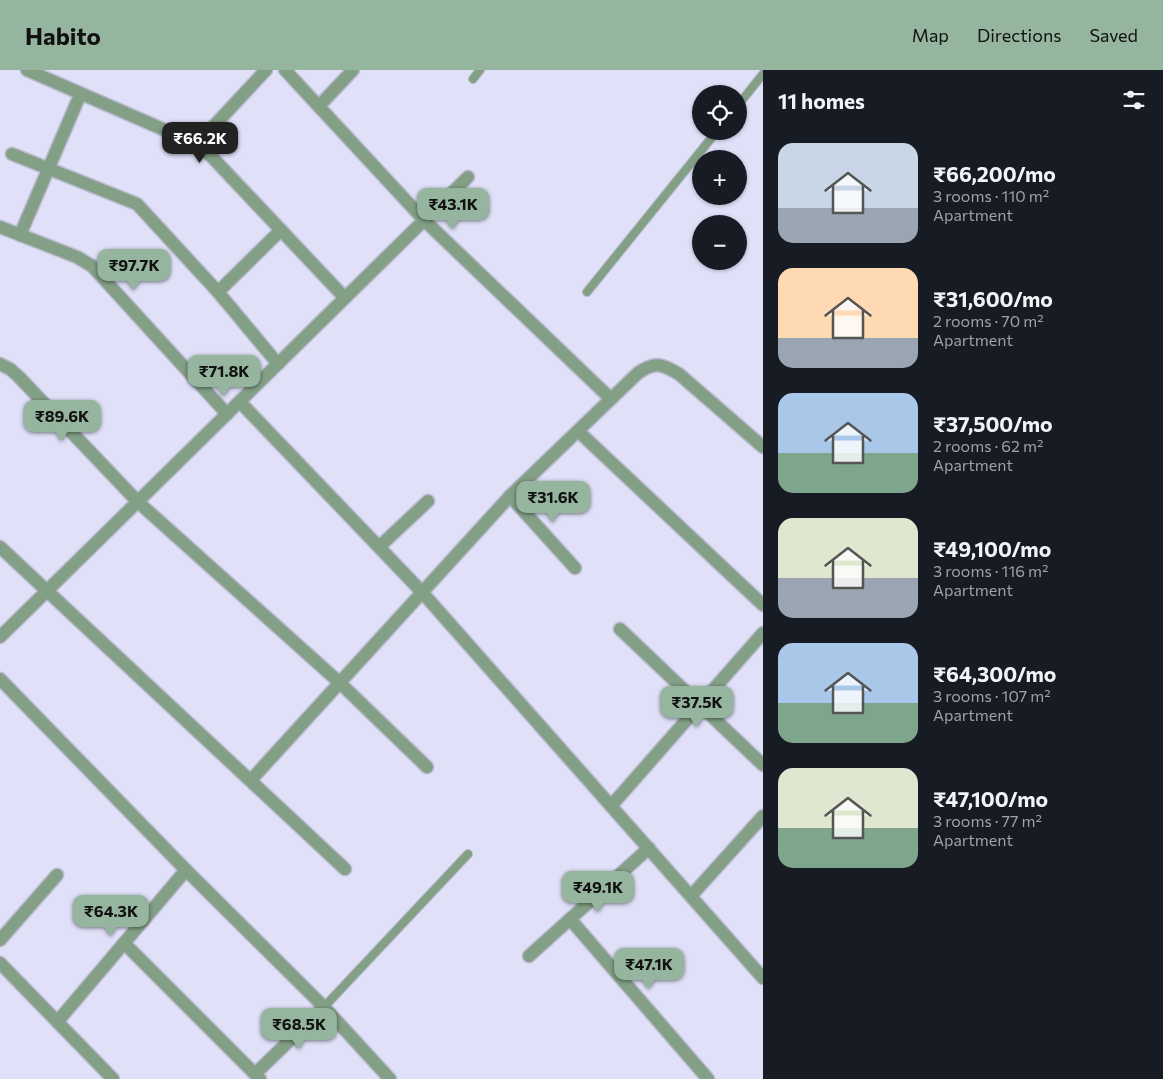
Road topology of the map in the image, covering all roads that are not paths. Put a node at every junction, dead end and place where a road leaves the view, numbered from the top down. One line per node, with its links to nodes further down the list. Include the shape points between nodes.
1 (27, 70): 9 (street)
2 (266, 70): 12 (street)
3 (285, 70): 10 (street)
4 (353, 70): 10 (street)
5 (480, 70): 7 (lane)
6 (763, 74): 8 (lane)
7 (473, 79)
8 (747, 94)
9 (80, 95): 12 (street); 14 (street)
10 (319, 106): 16 (street)
11 (710, 140): 21 (lane)
12 (197, 144): 18 (street)
13 (12, 154): 14 (street)
14 (49, 168): 19 (street); 20 (street, via 137,204)
15 (468, 177): 16 (street)
16 (424, 220): 22 (street); 25 (street)
17 (0, 227): 19 (street)
18 (281, 230): 20 (street); 22 (street)
19 (20, 235): 27 (street, via 92,266)
20 (218, 292): 24 (street)
21 (586, 292)
22 (345, 298): 24 (street)
23 (0, 364): 32 (street, via 10,368)
24 (278, 364): 26 (street)
25 (611, 399): 28 (street); 29 (street, via 650,365 664,365 679,374)
26 (240, 402): 27 (street); 34 (street)
27 (227, 414): 32 (street)
28 (578, 431): 30 (street); 38 (street)
29 (763, 447)
30 (510, 496): 35 (street); 37 (street)
31 (428, 501): 34 (street)
32 (138, 502): 36 (street); 43 (street)
33 (0, 547): 36 (street)
34 (379, 547): 37 (street)
35 (575, 568)
36 (47, 590): 41 (street); 47 (street)
37 (421, 591): 43 (street); 48 (street)
38 (763, 605)
39 (620, 629): 44 (street)
40 (763, 633): 44 (street)
41 (0, 637)
42 (0, 679): 53 (street)
43 (340, 683): 46 (street); 47 (street)
44 (700, 705): 45 (street); 48 (street)
45 (763, 765)
46 (427, 767)
47 (251, 780): 52 (street)
48 (611, 806): 50 (street)
49 (763, 816): 55 (street)
50 (649, 848): 55 (street); 56 (street)
51 (468, 854): 62 (lane)
52 (345, 869)
53 (186, 870): 58 (street); 62 (street)
54 (57, 875): 57 (street)
55 (690, 896): 61 (street)
56 (570, 919): 59 (street); 67 (street)
57 (0, 940)
58 (124, 943): 63 (street); 64 (street)
59 (529, 956)
60 (0, 963): 63 (street)
61 (763, 978)
62 (324, 1007): 64 (street); 66 (street)
63 (58, 1021): 65 (street)
64 (258, 1076)
65 (112, 1079)
66 (390, 1079)
67 (708, 1079)

